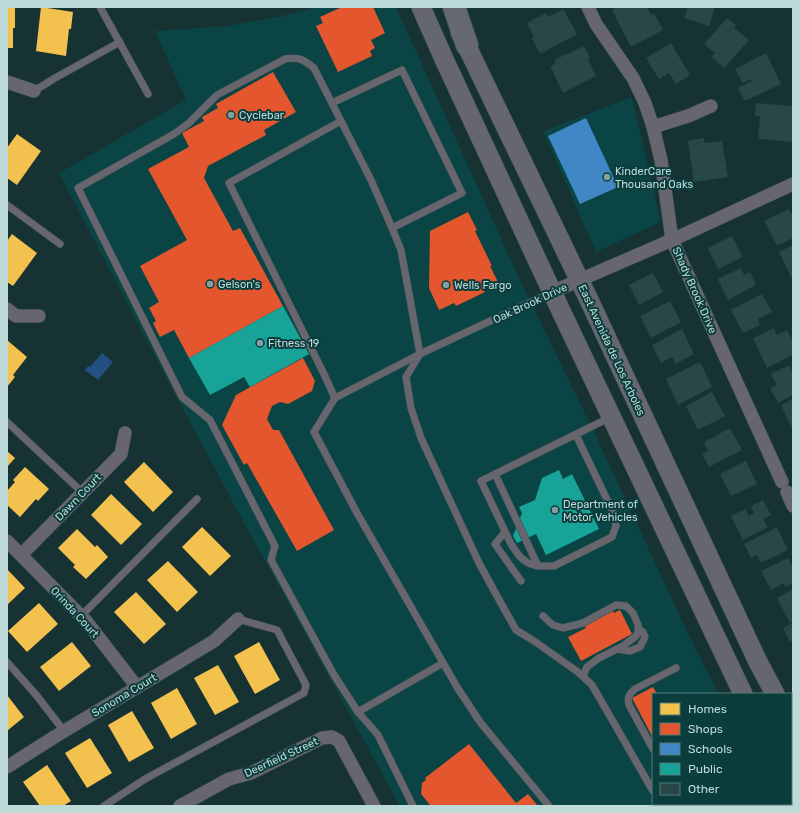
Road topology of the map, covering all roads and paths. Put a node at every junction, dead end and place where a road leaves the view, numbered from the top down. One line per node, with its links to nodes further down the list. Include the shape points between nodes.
1 (100, 7): 6 (lane)
2 (421, 7): 21 (main road)
3 (449, 7): 7 (main road, East Avenida de Los Arboles)
4 (454, 7): 7 (highway)
5 (588, 7): 14 (street, Shady Brook Drive, via 596,24 633,78)
6 (120, 42): 9 (lane); 10 (lane)
7 (467, 45): 20 (main road, East Avenida de Los Arboles)
8 (7, 82): 9 (street)
9 (34, 91)
10 (148, 94)
11 (332, 102): 13 (lane); 17 (lane, via 402,70 462,193); 51 (lane, via 314,68 305,60 285,59 217,95 174,134 78,188 182,397 210,420 275,546 271,560 334,675)
12 (711, 106): 14 (street)
13 (341, 121): 17 (lane); 25 (lane, via 229,183)
14 (653, 127): 18 (street, Shady Brook Drive, via 661,160)
15 (793, 184): 18 (street, Oak Brook Drive)
16 (7, 205): 19 (lane)
17 (392, 228): 24 (lane, via 401,250)
18 (672, 240): 20 (street, Oak Brook Drive); 33 (street, Shady Brook Drive)
19 (60, 244)
20 (580, 280): 21 (street, Oak Brook Drive); 50 (main road, East Avenida de Los Arboles)
21 (552, 292): 24 (lane, Oak Brook Drive); 26 (main road)
22 (7, 309): 23 (street, via 16,316)
23 (39, 316)
24 (420, 354): 25 (lane, Oak Brook Drive); 47 (lane, via 406,377 411,408 421,438 479,562 516,630)
25 (335, 398): 45 (lane, via 314,432)
26 (611, 416): 29 (lane); 49 (main road)
27 (7, 422): 31 (lane)
28 (125, 433): 31 (street, Dawn Court, via 120,454)
29 (576, 435): 30 (lane); 37 (lane, via 613,512 616,526 612,537 554,566)
30 (495, 474): 34 (lane, via 481,481); 37 (lane)
31 (83, 493): 36 (street, Dawn Court)
32 (197, 500): 39 (lane)
33 (793, 506)
34 (505, 532): 37 (lane, via 520,557); 38 (lane, via 495,544)
35 (7, 541): 36 (street, Orinda Court)
36 (21, 555): 39 (street, Orinda Court)
37 (538, 566)
38 (521, 581)
39 (81, 616): 48 (street, Orinda Court)
40 (543, 616): 42 (lane, via 553,625 563,628 583,623 616,605 626,606 633,613)
41 (238, 619): 48 (street, Sonoma Court, via 214,641); 57 (lane, via 276,630 306,685 304,693 145,779)
42 (638, 629): 43 (lane, via 636,636); 43 (lane, via 645,637 640,647 630,651)
43 (616, 650): 47 (lane, via 599,658 587,668)
44 (7, 662): 52 (lane)
45 (443, 663): 51 (lane); 61 (lane, via 477,718)
46 (676, 668): 53 (lane, via 635,689 629,697 629,705)
47 (583, 676): 55 (lane, via 592,685)
48 (137, 687): 52 (street, Sonoma Court)
49 (744, 693)
50 (774, 693)
51 (358, 712): 60 (lane, via 378,735)
52 (64, 731): 54 (street, Sonoma Court)
53 (652, 747)
54 (7, 767)
55 (652, 789)
56 (744, 805): 62 (lane)
57 (104, 806)
58 (180, 806): 59 (street, Deerfield Street, via 229,780 251,773 322,738 332,737 338,741)
59 (374, 806)
60 (413, 806)
61 (548, 806)
62 (740, 806)

